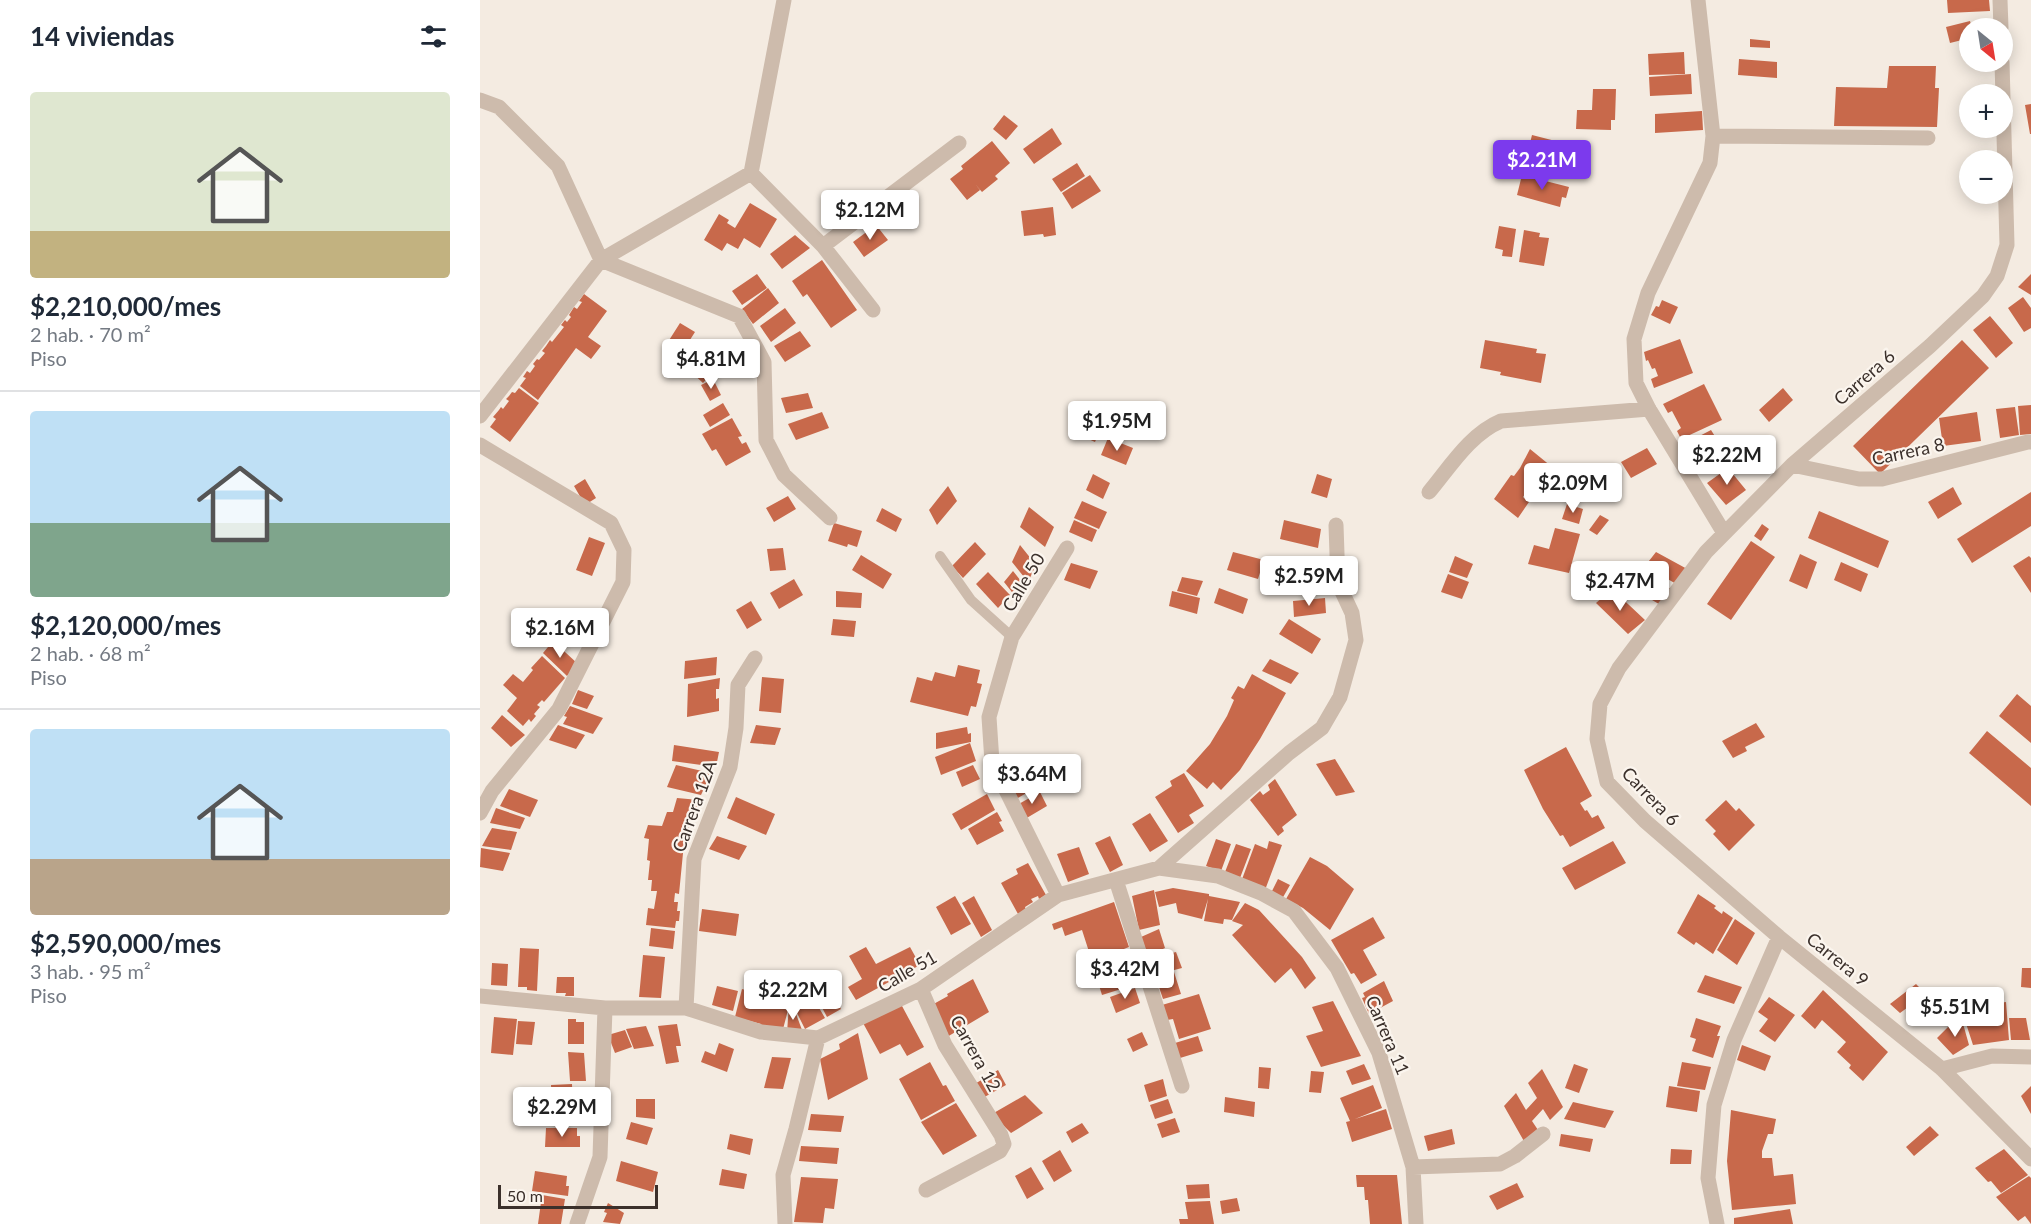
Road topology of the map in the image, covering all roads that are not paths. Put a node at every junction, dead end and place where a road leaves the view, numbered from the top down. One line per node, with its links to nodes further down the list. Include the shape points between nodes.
1 (784, 0): 10 (street)
2 (1698, 0): 7 (street)
3 (2000, 0): 4 (street)
4 (2001, 18)
5 (2002, 72): 18 (street, Carrera 6, via 2007,245 1997,276 1983,296 1930,346)
6 (480, 100): 12 (street, via 499,107 558,166)
7 (1713, 136): 8 (street); 14 (street, via 1710,163 1648,293 1634,339 1636,383)
8 (1928, 138)
9 (959, 143): 11 (street)
10 (751, 173): 11 (street); 12 (street)
11 (823, 246): 13 (street)
12 (601, 260): 15 (street); 20 (street, via 739,316 764,362 766,440 784,475)
13 (873, 310)
14 (1649, 409): 19 (street, via 1502,421 1474,438); 22 (street)
15 (480, 416)
16 (2031, 442): 18 (street, Carrera 8, via 1882,479 1859,479)
17 (480, 445): 27 (street, via 611,523 624,550 623,582 559,709 492,790)
18 (1792, 465): 22 (street, Carrera 6)
19 (1429, 492)
20 (830, 518)
21 (1336, 525): 28 (street, via 1338,583 1352,613 1356,640 1340,697 1322,728)
22 (1724, 533): 32 (street, Carrera 6, via 1619,668 1600,704 1597,739 1607,782 1645,821)
23 (1067, 548): 25 (street, Calle 50)
24 (940, 556): 25 (lane, via 971,600)
25 (1012, 637): 30 (street, via 989,717 992,762)
26 (755, 658): 36 (street, Carrera 12A, via 738,685 730,767 694,859)
27 (480, 813)
28 (1159, 868): 29 (street, Calle 51); 31 (street, Calle 51, via 1218,876)
29 (1116, 880): 30 (street, Calle 51); 40 (street)
30 (1058, 895): 33 (street, Calle 51)
31 (1294, 911): 43 (street, Carrera 11, via 1337,968 1379,1053)
32 (1779, 936): 39 (street, Carrera 9); 48 (street, via 1734,1040 1714,1105 1708,1178)
33 (921, 989): 37 (street, Calle 51); 44 (street, Carrera 12, via 945,1045 1004,1144 1000,1151)
34 (480, 996): 35 (street)
35 (605, 1008): 36 (street); 45 (street, via 600,1157)
36 (686, 1008): 37 (street, via 760,1032)
37 (818, 1038): 46 (street, via 783,1175)
38 (2031, 1058): 39 (street, via 1992,1056)
39 (1942, 1069): 42 (street, Carrera 9)
40 (1182, 1086)
41 (1543, 1134): 43 (street, via 1500,1164)
42 (2031, 1159)
43 (1413, 1167): 47 (street, Carrera 11)
44 (926, 1190)
45 (577, 1224)
46 (785, 1224)
47 (1416, 1224)
48 (1717, 1224)

